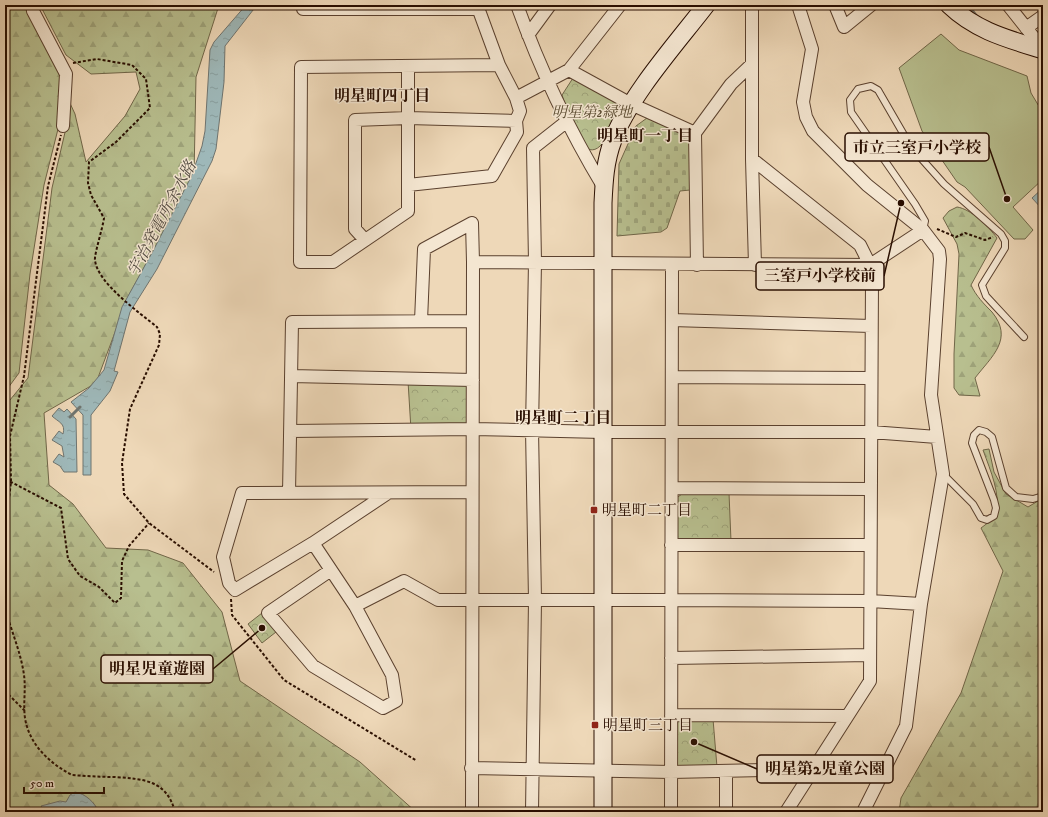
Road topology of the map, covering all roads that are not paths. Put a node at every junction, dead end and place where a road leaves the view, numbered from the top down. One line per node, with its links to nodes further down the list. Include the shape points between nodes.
1 (32, 5): 28 (street, via 66,74)
2 (303, 5): 13 (street, via 303,9)
3 (517, 5): 16 (street)
4 (550, 5): 16 (street)
5 (620, 5): 21 (street)
6 (706, 5): 24 (street)
7 (752, 5): 18 (street)
8 (798, 5): 33 (street, via 812,49 803,102 806,117 813,131 867,185)
9 (835, 5): 10 (street, via 844,27)
10 (871, 5)
11 (949, 5): 17 (street, via 972,23 1011,41)
12 (1008, 5): 15 (street)
13 (477, 7): 19 (street)
14 (1043, 16): 15 (street)
15 (1026, 28): 17 (street)
16 (528, 35): 22 (street)
17 (1043, 50)
18 (752, 64): 29 (street, via 731,84); 30 (street)
19 (499, 65): 20 (street); 23 (street)
20 (408, 66): 25 (street); 34 (street, via 301,67 300,262 333,262)
21 (569, 70): 22 (street); 24 (street)
22 (548, 81): 23 (street); 27 (street)
23 (516, 98): 26 (street, via 520,110)
24 (632, 104): 29 (street); 32 (street, via 612,141 605,167)
25 (408, 118): 26 (street); 31 (street); 34 (street, via 355,120 355,228)
26 (516, 122): 31 (street, via 517,132 492,176)
27 (566, 122): 32 (street); 36 (street, via 533,148)
28 (63, 126)
29 (695, 133): 39 (street)
30 (752, 159): 40 (street); 41 (street, via 860,245)
31 (408, 185): 34 (street, via 408,211)
32 (604, 188): 37 (street)
33 (923, 230): 41 (street); 46 (lane, via 925,221 915,204 851,112 850,100 858,89 871,86 878,90 911,147 944,184 1001,234 1005,248 982,285 982,290); 57 (street, via 939,251 940,259 931,396)
34 (365, 240)
35 (473, 262): 36 (street); 43 (street, via 472,223 424,249); 44 (street)
36 (535, 262): 37 (street); 52 (street)
37 (604, 263): 38 (street); 54 (street)
38 (672, 265): 39 (street); 42 (street)
39 (697, 265): 40 (street)
40 (755, 265): 41 (street)
41 (870, 265): 45 (street)
42 (672, 320): 45 (street); 48 (street)
43 (421, 321): 44 (street); 47 (street, via 292,322)
44 (473, 321): 50 (street)
45 (871, 326): 49 (street)
46 (1024, 337)
47 (291, 376): 50 (street); 53 (street)
48 (672, 378): 49 (street); 55 (street)
49 (871, 378): 56 (street)
50 (473, 380): 51 (street)
51 (473, 428): 52 (street); 53 (street); 61 (street)
52 (532, 429): 54 (street); 70 (street)
53 (290, 432): 62 (street)
54 (602, 432): 55 (street); 69 (street)
55 (672, 432): 56 (street); 59 (street)
56 (871, 432): 57 (street); 60 (street)
57 (938, 437): 58 (street)
58 (943, 474): 64 (lane, via 973,504 981,518 987,520 994,516 994,500 972,443 974,435 979,430 992,437 1006,488 1016,497 1033,499); 74 (street)
59 (672, 488): 60 (street); 66 (street)
60 (871, 489): 67 (street)
61 (472, 492): 63 (street); 72 (street)
62 (290, 493): 63 (street); 65 (street, via 242,493 223,557 229,583 235,590)
63 (388, 493): 65 (street)
64 (1043, 496)
65 (313, 543): 68 (street)
66 (671, 545): 67 (street); 71 (street)
67 (870, 545): 73 (street)
68 (331, 570): 75 (street); 75 (street, via 268,613 313,666 383,708 396,701 392,675)
69 (603, 599): 70 (street); 71 (street); 82 (street)
70 (535, 600): 72 (street); 81 (street)
71 (671, 600): 73 (street); 77 (street)
72 (472, 601): 75 (street, via 438,600 404,581); 80 (street)
73 (870, 601): 74 (street); 76 (street)
74 (921, 604): 92 (street, via 906,726)
75 (355, 606)
76 (870, 655): 77 (street); 79 (street, via 870,681)
77 (671, 658): 78 (street)
78 (671, 715): 79 (street); 85 (street)
79 (847, 716): 83 (street)
80 (472, 768): 81 (street); 86 (street)
81 (533, 769): 82 (street); 87 (street)
82 (602, 770): 85 (street); 88 (street)
83 (813, 770): 84 (street); 91 (street)
84 (726, 771): 85 (street); 90 (street)
85 (671, 772): 89 (street)
86 (472, 812)
87 (532, 812)
88 (603, 812)
89 (671, 812)
90 (726, 812)
91 (786, 812)
92 (863, 812)

